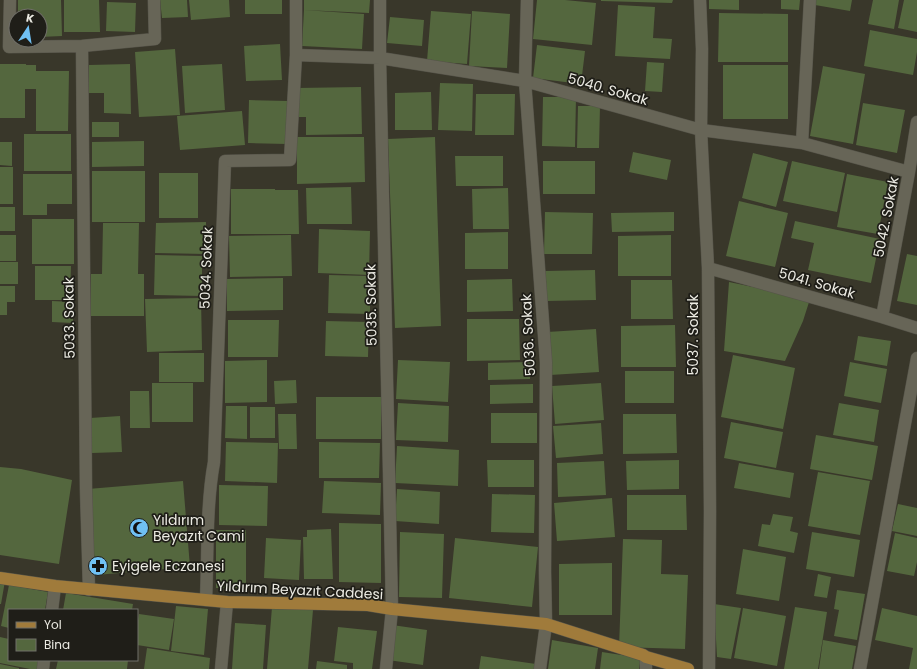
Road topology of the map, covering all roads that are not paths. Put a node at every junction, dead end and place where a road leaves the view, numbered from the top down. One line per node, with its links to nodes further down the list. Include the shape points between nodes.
1 (10, 0): 8 (street, via 9,47)
2 (154, 0): 8 (street, via 155,40)
3 (296, 0): 9 (street, 5034. Sokak)
4 (380, 0): 10 (street, 5035. Sokak)
5 (527, 0): 11 (street, 5036. Sokak)
6 (700, 0): 13 (street, 5037. Sokak)
7 (810, 0): 14 (street)
8 (82, 46): 22 (street, 5033. Sokak)
9 (296, 55): 10 (street, 5040. Sokak); 23 (street, 5034. Sokak, via 290,160 225,161 214,462 209,513)
10 (380, 58): 11 (street, 5040. Sokak); 26 (street, 5035. Sokak)
11 (525, 81): 13 (street, 5040. Sokak); 27 (street, 5036. Sokak, via 546,362)
12 (917, 122): 15 (street, 5042. Sokak)
13 (702, 130): 14 (street, 5040. Sokak); 16 (street, 5037. Sokak)
14 (802, 143): 15 (street, 5040. Sokak)
15 (909, 172): 17 (street, 5042. Sokak)
16 (708, 268): 17 (street, 5041. Sokak); 33 (street, 5037. Sokak)
17 (882, 317): 18 (street, 5041. Sokak)
18 (917, 328)
19 (917, 358): 34 (street)
20 (0, 578): 21 (main road, Yıldırım Beyazıt Caddesi)
21 (55, 586): 22 (main road, Yıldırım Beyazıt Caddesi); 25 (street)
22 (89, 590): 23 (main road, Yıldırım Beyazıt Caddesi)
23 (206, 600): 24 (main road, Yıldırım Beyazıt Caddesi)
24 (227, 602): 26 (main road, Yıldırım Beyazıt Caddesi, via 368,605); 29 (street)
25 (52, 609)
26 (392, 609): 27 (main road, Yıldırım Beyazıt Caddesi); 30 (street, 5035. Sokak)
27 (546, 624): 28 (main road, Yıldırım Beyazıt Caddesi, via 643,655); 31 (street, 5036. Sokak)
28 (646, 663): 32 (main road, Yıldırım Beyazıt Caddesi)
29 (221, 669)
30 (386, 669)
31 (540, 669)
32 (688, 669)
33 (709, 669)
34 (860, 669)

